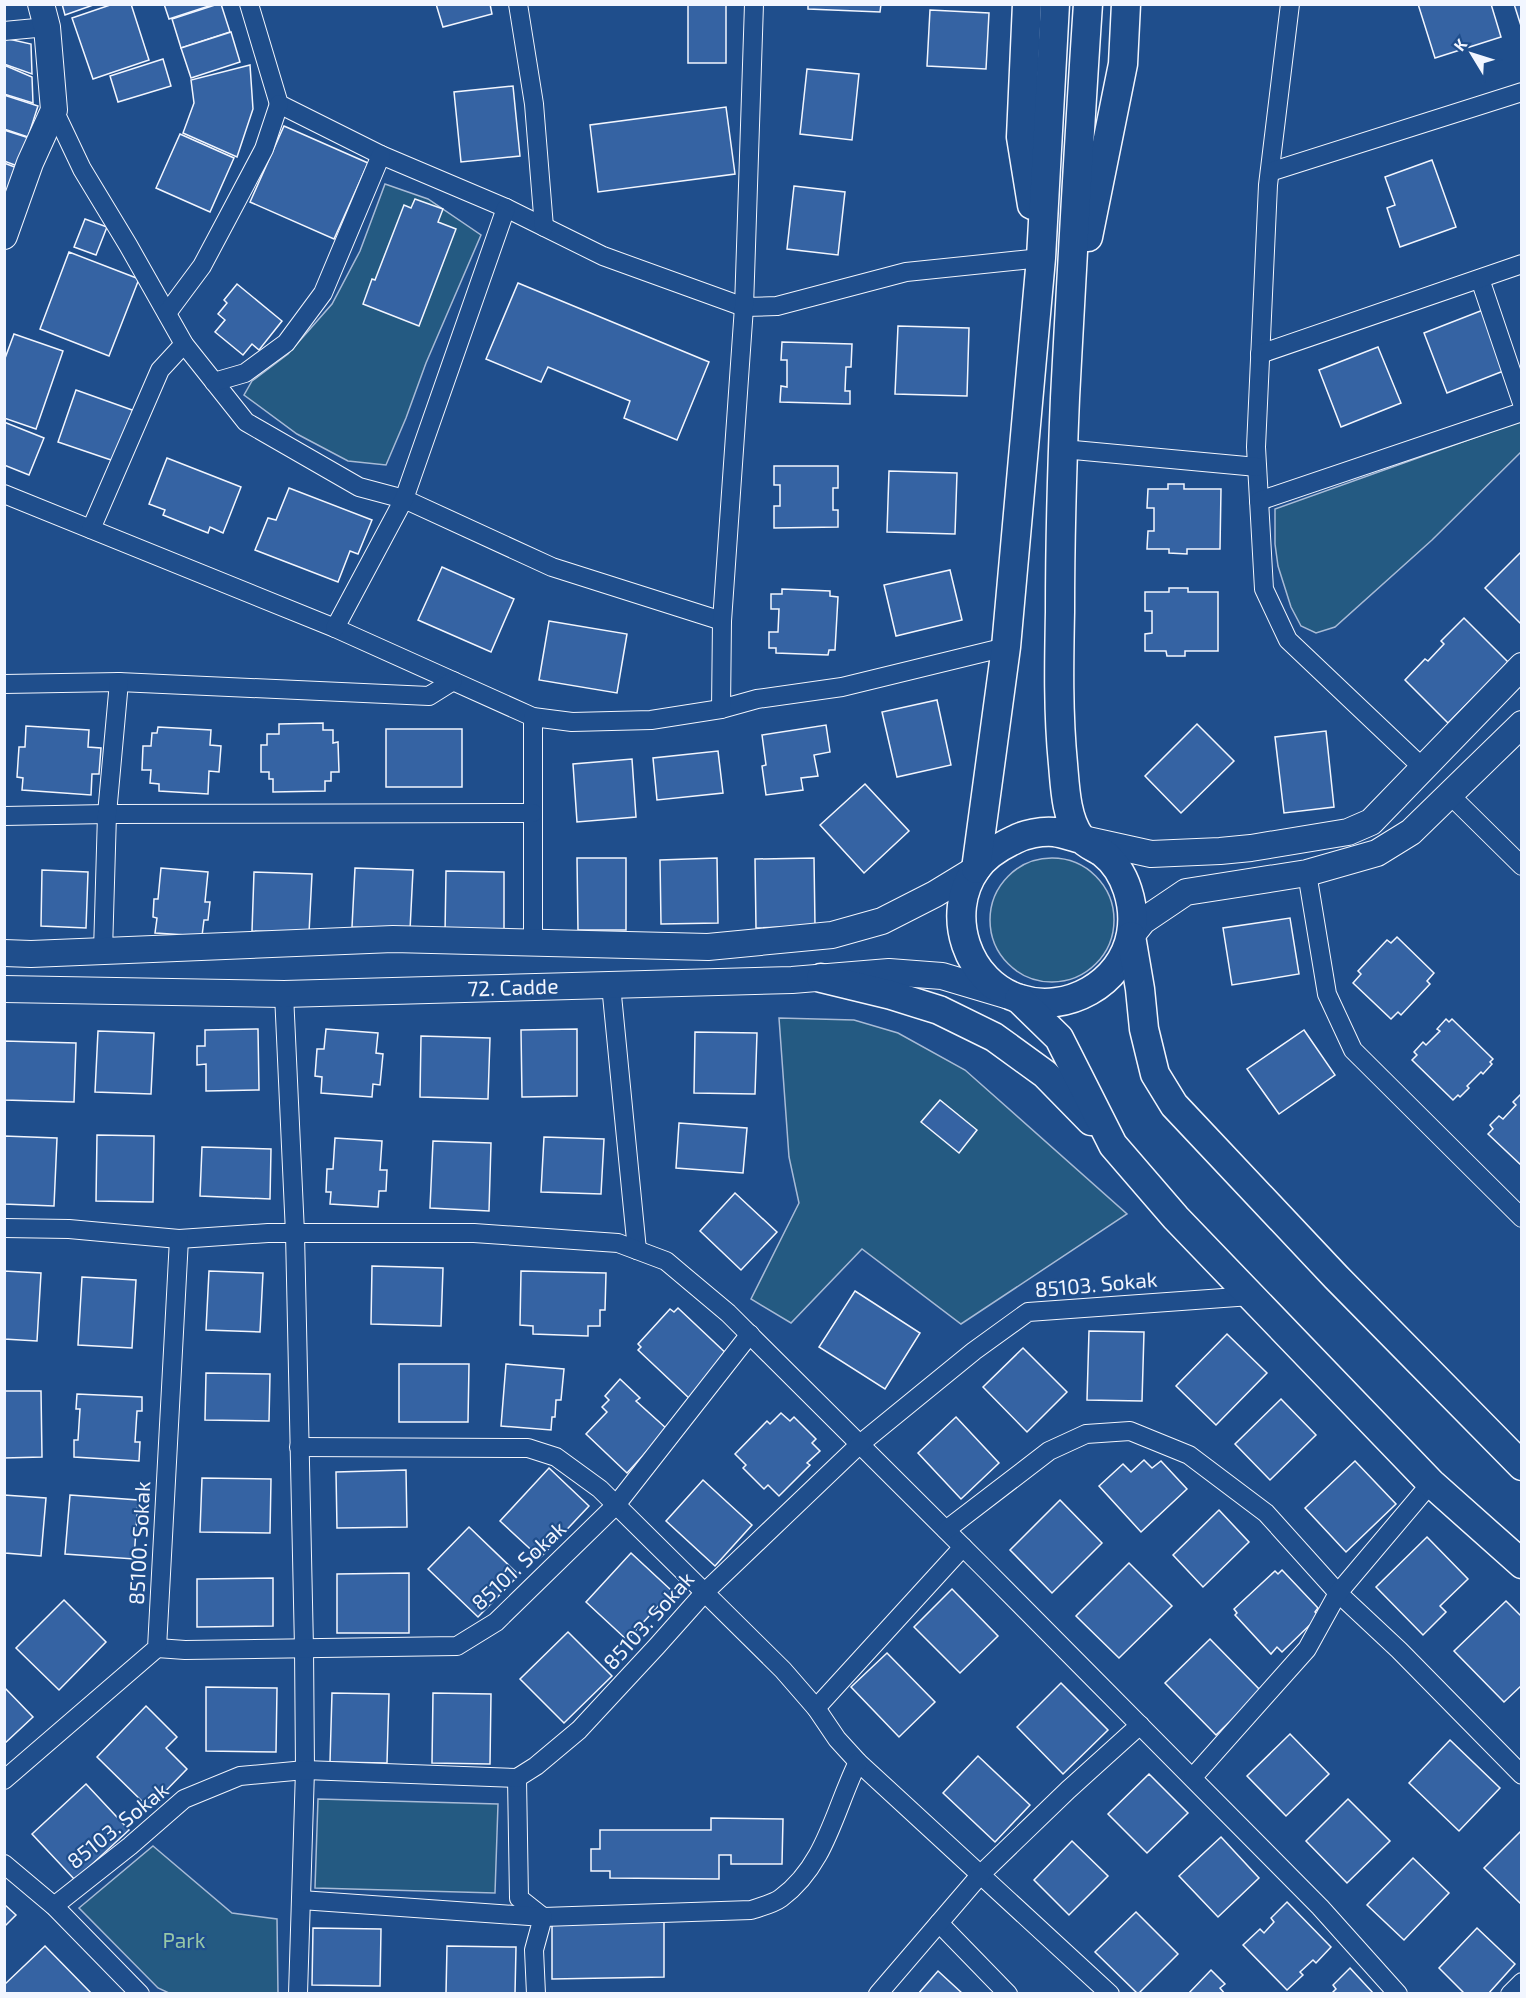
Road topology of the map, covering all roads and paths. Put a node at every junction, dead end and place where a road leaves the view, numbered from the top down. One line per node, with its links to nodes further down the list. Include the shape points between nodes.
1 (249, 4): 12 (street)
2 (518, 4): 17 (street, via 534,104)
3 (754, 4): 22 (street)
4 (1028, 4): 19 (main road, via 1021,137)
5 (1055, 4): 19 (main road)
6 (1088, 4): 24 (main road)
7 (1126, 4): 24 (main road, via 1123,64)
8 (1290, 4): 15 (street)
9 (44, 16): 10 (street); 13 (main road)
10 (4, 31)
11 (1521, 92): 15 (street)
12 (279, 104): 14 (street); 23 (street, via 264,149 222,229 202,266)
13 (54, 110): 18 (main road); 23 (street, via 82,169)
14 (381, 155): 16 (street); 27 (street, via 323,292 286,343 245,373)
15 (1270, 172): 26 (street)
16 (506, 208): 17 (street); 33 (street)
17 (544, 227): 22 (street, via 603,256)
18 (4, 236)
19 (1041, 258): 22 (street, via 906,272 777,306); 38 (main road)
20 (1521, 264): 21 (street)
21 (1480, 279): 26 (street); 28 (street)
22 (744, 307): 36 (street)
23 (167, 314): 25 (street)
24 (1069, 327): 30 (main road)
25 (184, 344): 27 (street); 35 (street, via 160,370)
26 (1260, 354): 31 (street)
27 (214, 382): 33 (street, via 246,422 359,488)
28 (1521, 403)
29 (1521, 412): 34 (street)
30 (1063, 449): 31 (street); 51 (main road, via 1059,658 1063,762 1070,816)
31 (1257, 467): 34 (street)
32 (4, 494): 35 (street)
33 (404, 499): 36 (street, via 552,567); 37 (street)
34 (1259, 501): 46 (street, via 1264,589 1288,640)
35 (91, 529): 37 (street)
36 (722, 621): 43 (street)
37 (335, 628): 40 (street)
38 (1006, 647): 43 (street, via 842,687); 53 (main road)
39 (1521, 666): 46 (main road)
40 (453, 681): 41 (street, via 429,696); 44 (street)
41 (119, 682): 42 (street); 49 (street)
42 (4, 684)
43 (721, 708): 44 (street, via 651,720 572,722)
44 (532, 717): 48 (street)
45 (1521, 724): 47 (main road)
46 (1423, 768): 51 (main road, via 1371,822 1347,832 1251,848 1152,854)
47 (1450, 795): 52 (street); 54 (main road, via 1411,832 1377,853)
48 (533, 813): 49 (street); 56 (street)
49 (106, 814): 50 (street); 57 (street)
50 (4, 816)
51 (1081, 839): 53 (main road, via 1052,832 1023,835 997,848); 55 (main road, via 1106,855 1123,878 1132,906)
52 (1521, 866)
53 (976, 869): 56 (main road, via 882,921 832,935 708,947); 63 (main road, via 965,893 961,919 965,945 977,968 995,987)
54 (1307, 873): 55 (main road, via 1186,892 1143,921); 65 (street, via 1327,994 1353,1050)
55 (1131, 936): 63 (main road, via 1120,963 1101,984 1076,999 1047,1004); 74 (main road, via 1144,1029 1155,1074 1174,1105)
56 (533, 943): 57 (main road, via 393,939)
57 (103, 951): 58 (main road)
58 (4, 953)
59 (821, 978): 60 (main road, 72. Cadde); 63 (main road, 72. Cadde, via 918,973 942,976); 64 (main road, via 939,1010 994,1037 1046,1074)
60 (611, 985): 62 (main road, 72. Cadde); 69 (street)
61 (4, 989): 62 (main road, 72. Cadde)
62 (284, 994): 67 (street)
63 (1018, 999): 64 (main road, via 1059,1038)
64 (1113, 1145): 70 (main road)
65 (1521, 1217)
66 (4, 1228): 68 (street)
67 (295, 1233): 68 (street); 69 (street, via 474,1233 618,1243); 73 (street)
68 (179, 1239): 82 (street, 85100. Sokak)
69 (637, 1250): 71 (street, via 666,1261)
70 (1251, 1296): 72 (street, 85103. Sokak, via 1028,1312); 75 (main road)
71 (750, 1335): 72 (street); 76 (street, 85101. Sokak)
72 (860, 1444): 77 (street); 80 (street, 85103. Sokak)
73 (299, 1447): 76 (street, via 528,1448 556,1457); 83 (street)
74 (1521, 1466)
75 (1431, 1483): 79 (main road); 81 (street)
76 (616, 1505): 80 (street); 83 (street, 85101. Sokak, via 496,1622 457,1646)
77 (946, 1530): 78 (street); 81 (street, via 1049,1451 1086,1434 1130,1431 1189,1455 1266,1513)
78 (963, 1547): 84 (street); 85 (street)
79 (1521, 1564)
80 (705, 1592): 84 (street); 90 (street, 85103. Sokak, via 579,1730)
81 (1338, 1593): 88 (street); 89 (street, via 1307,1649)
82 (157, 1648): 83 (street, 85101. Sokak); 91 (street)
83 (304, 1648): 87 (street)
84 (816, 1708): 86 (street)
85 (1140, 1725): 89 (street); 93 (street)
86 (858, 1762): 93 (street); 96 (street, via 816,1859 780,1899 751,1910)
87 (305, 1770): 90 (street, 85103. Sokak); 94 (street); 95 (street, 85103. Sokak, via 240,1776 184,1799)
88 (1521, 1775)
89 (1192, 1777): 105 (street, via 1320,1907)
90 (517, 1778): 96 (street, via 519,1898)
91 (4, 1780)
92 (4, 1863): 95 (street)
93 (981, 1874): 97 (street); 104 (street)
94 (301, 1900): 96 (street); 100 (street)
95 (54, 1906): 99 (street)
96 (543, 1917): 101 (street, via 534,1950)
97 (939, 1923): 102 (street); 103 (street)
98 (1521, 1982): 106 (street)
99 (140, 1994)
100 (298, 1994)
101 (536, 1994)
102 (878, 1994)
103 (1008, 1994)
104 (1110, 1994)
105 (1398, 1994)
106 (1510, 1994)

